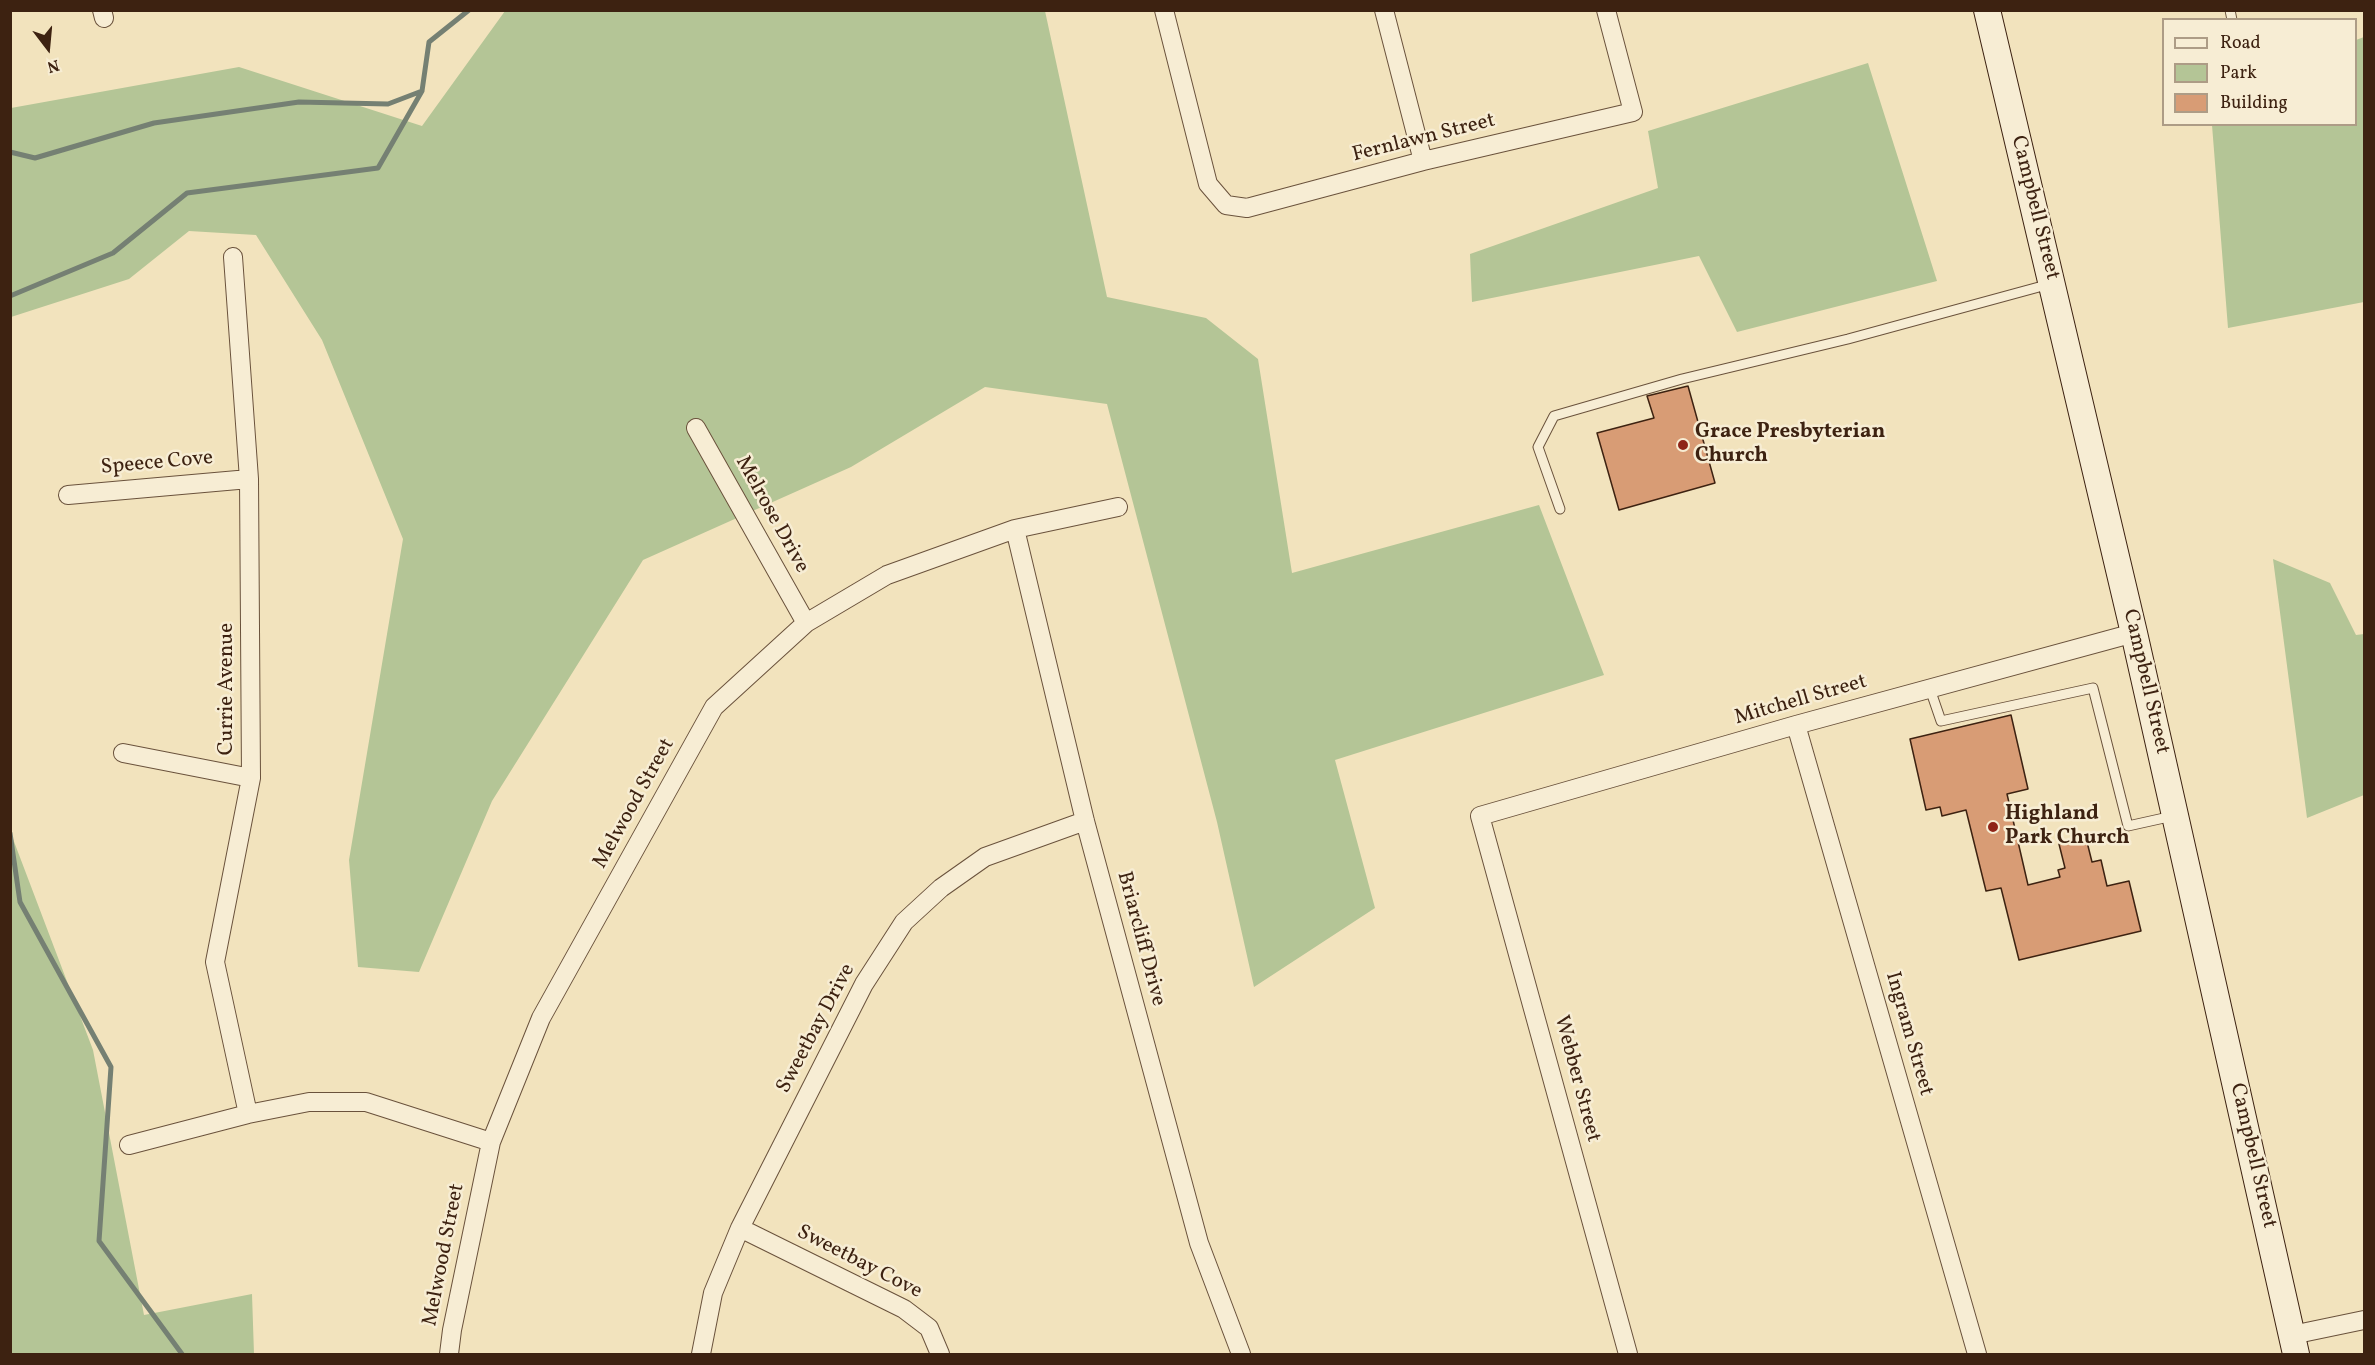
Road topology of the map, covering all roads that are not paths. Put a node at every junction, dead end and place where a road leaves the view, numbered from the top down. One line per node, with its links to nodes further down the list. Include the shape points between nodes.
1 (1164, 10): 5 (street, Fernlawn Street, via 1208,184 1226,205 1247,208)
2 (1384, 10): 5 (street)
3 (1606, 10): 5 (street, Fernlawn Street, via 1633,112)
4 (1987, 10): 7 (main road, Campbell Street)
5 (1423, 161)
6 (233, 257): 9 (street, Currie Avenue)
7 (2052, 283): 12 (lane, via 1554,416 1538,447); 15 (main road, Campbell Street)
8 (696, 428): 14 (street, Melrose Drive)
9 (249, 479): 10 (street, Speece Cove); 19 (street, Currie Avenue)
10 (68, 495)
11 (1118, 507): 13 (street, Melwood Street)
12 (1560, 509)
13 (1015, 529): 14 (street, Melwood Street, via 887,575); 22 (street, Briarcliff Drive)
14 (806, 624): 24 (street, Melwood Street, via 714,707 541,1018)
15 (2134, 633): 16 (street, Mitchell Street); 20 (main road, Campbell Street)
16 (1930, 689): 17 (street, Mitchell Street); 20 (lane, via 1941,721 2092,688 2128,826)
17 (1796, 725): 21 (street, Mitchell Street); 34 (street, Ingram Street)
18 (123, 753): 19 (street)
19 (251, 778): 23 (street, Currie Avenue, via 215,962)
20 (2175, 815): 28 (main road, Campbell Street)
21 (1480, 816): 33 (street, Webber Street)
22 (1085, 821): 26 (street, Sweetbay Drive, via 985,857 941,888 904,922 864,984); 32 (street, Briarcliff Drive, via 1199,1243)
23 (248, 1114): 24 (street, via 309,1102 366,1102); 25 (street)
24 (491, 1142): 29 (street, Melwood Street)
25 (129, 1145)
26 (740, 1228): 30 (street, Sweetbay Drive, via 713,1293); 31 (street, Sweetbay Cove, via 904,1309 929,1328)
27 (2364, 1320): 28 (street)
28 (2294, 1345)
29 (449, 1354)
30 (701, 1354)
31 (940, 1354)
32 (1241, 1354)
33 (1628, 1354)
34 (1977, 1354)

